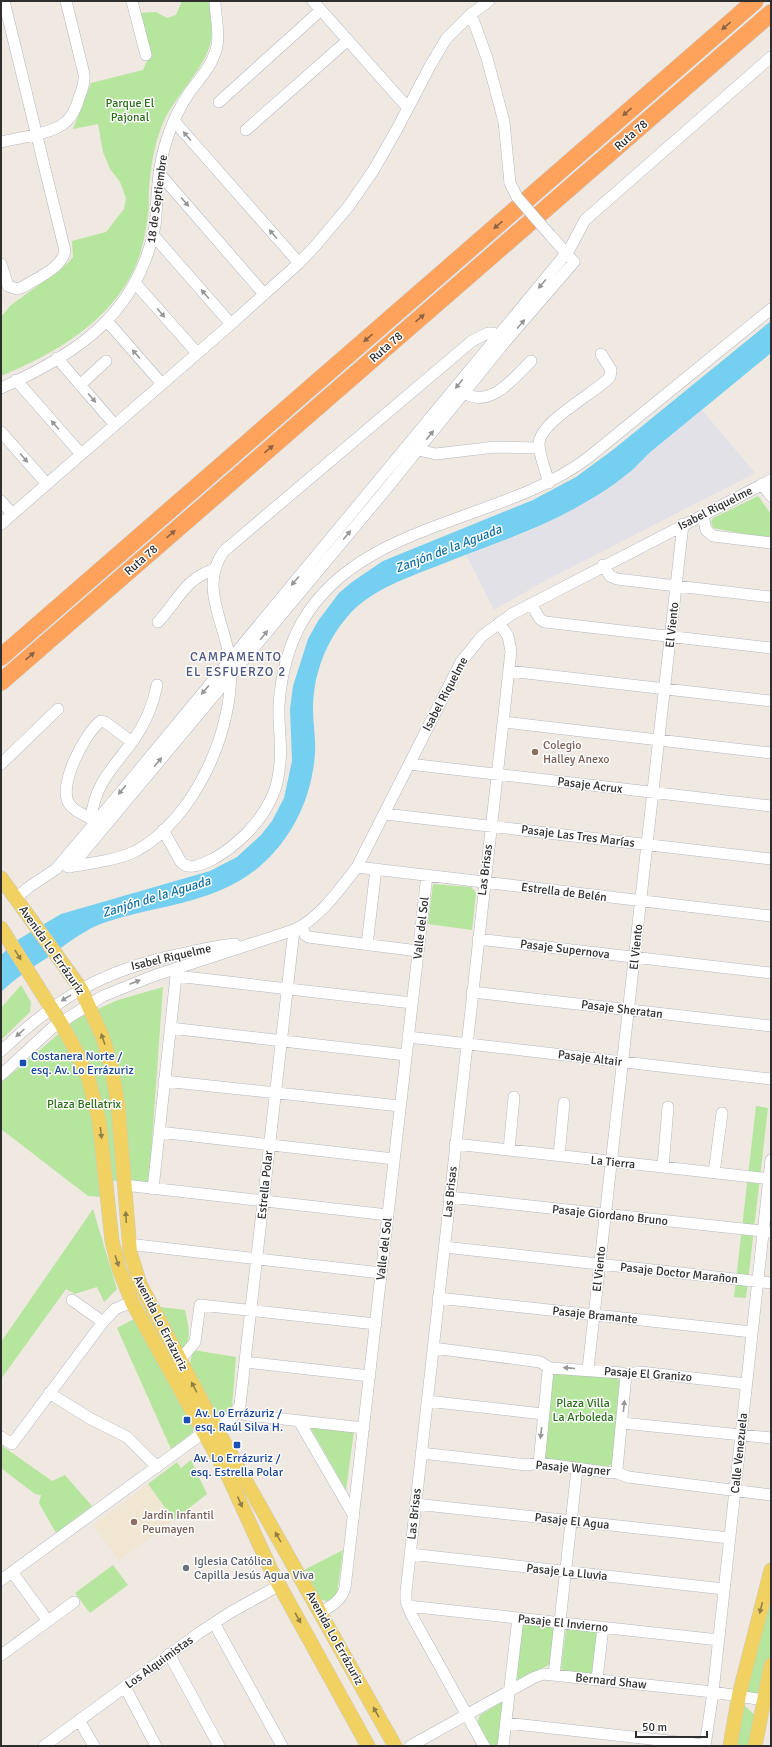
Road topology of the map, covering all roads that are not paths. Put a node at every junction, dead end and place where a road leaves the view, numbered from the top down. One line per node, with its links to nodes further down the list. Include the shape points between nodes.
1 (4, 1): 18 (street)
2 (66, 1): 18 (street, via 85,82 78,103 67,121 61,126)
3 (132, 1): 12 (street)
4 (215, 1): 16 (street, 18 de Septiembre, via 218,32 216,52)
5 (314, 1): 8 (street)
6 (489, 1): 10 (street)
7 (755, 1): 68 (highway, Ruta 78, one-way to 68)
8 (321, 10): 11 (street); 14 (street)
9 (771, 13): 72 (highway, Ruta 78, one-way to 9)
10 (471, 14): 15 (street, via 446,39); 22 (street, bridge, via 487,58 504,122 510,183 517,197)
11 (348, 40): 15 (street); 17 (street)
12 (146, 55)
13 (771, 57): 22 (street, via 590,215 581,225)
14 (219, 102)
15 (408, 108): 23 (street, via 383,155 359,192 316,246)
16 (174, 121): 20 (street, 18 de Septiembre); 23 (street, one-way to 16)
17 (246, 130)
18 (36, 134): 19 (street); 24 (street, via 65,251 64,256 59,263 17,289 8,286)
19 (1, 142)
20 (159, 173): 21 (street, 18 de Septiembre); 26 (street, one-way to 26)
21 (153, 235): 25 (street, 18 de Septiembre); 29 (street, one-way to 21)
22 (566, 254): 30 (street, one-way to 30); 30 (street, one-way to 22, via 574,262)
23 (299, 263): 26 (street)
24 (1, 264)
25 (135, 283): 28 (street, 18 de Septiembre); 31 (street, one-way to 31)
26 (264, 294): 29 (street)
27 (771, 309): 49 (street, via 589,457)
28 (107, 321): 33 (street, 18 de Septiembre, via 84,341); 37 (street, one-way to 28)
29 (231, 324): 31 (street)
30 (501, 339): 40 (street); 41 (street, one-way to 41); 60 (street, via 493,333 472,341 229,547 220,557)
31 (197, 354): 37 (street)
32 (601, 354): 44 (street, via 611,370 610,377 548,426 539,439)
33 (56, 358): 36 (street, 18 de Septiembre); 38 (street)
34 (106, 361): 38 (street)
35 (531, 361): 40 (street, via 492,396 478,399)
36 (16, 380): 39 (street, 18 de Septiembre); 46 (street, one-way to 36)
37 (162, 384): 42 (street)
38 (80, 385): 42 (street, one-way to 42)
39 (1, 388)
40 (464, 393): 41 (street)
41 (436, 419): 45 (street, one-way to 41); 47 (street)
42 (115, 424): 46 (street)
43 (1, 432): 50 (street, one-way to 50)
44 (539, 448): 45 (street, via 495,447 436,454); 49 (street)
45 (418, 450): 47 (street)
46 (81, 454): 50 (street)
47 (406, 456): 59 (street)
48 (766, 482): 51 (street); 54 (street, Isabel Riquelme)
49 (549, 483): 89 (street, via 396,544 350,569 334,581 302,622 286,661 279,706 280,762 275,790 267,806 250,829 233,844 216,857 196,866 183,864)
50 (47, 484): 53 (street)
51 (771, 496)
52 (1, 500): 53 (street)
53 (12, 514): 55 (street)
54 (703, 515): 56 (street, Isabel Riquelme); 57 (street, via 706,530 713,536)
55 (1, 524)
56 (683, 524): 58 (street, Isabel Riquelme); 61 (street, El Viento)
57 (771, 543)
58 (603, 565): 61 (street, via 614,578); 63 (street, Isabel Riquelme)
59 (314, 566): 69 (street, one-way to 69); 71 (street, one-way to 59)
60 (215, 569): 64 (street, via 201,575 184,589); 69 (street, via 215,605)
61 (676, 585): 62 (street); 66 (street, El Viento)
62 (771, 597)
63 (531, 604): 65 (street, Isabel Riquelme); 66 (street, via 540,619 545,622)
64 (158, 622)
65 (499, 623): 70 (street, Las Brisas, via 511,646); 82 (street, Isabel Riquelme, via 478,641 461,662)
66 (671, 637): 67 (street); 74 (street, El Viento)
67 (771, 648)
68 (1, 657)
69 (230, 660): 71 (street); 87 (street, one-way to 87)
70 (509, 671): 74 (street); 77 (street, Las Brisas)
71 (230, 676): 87 (street, one-way to 71); 89 (street, via 226,713 214,755 194,794)
72 (1, 682)
73 (156, 685): 79 (street, via 150,710)
74 (665, 689): 75 (street); 78 (street, El Viento)
75 (771, 701)
76 (58, 709): 81 (street)
77 (503, 722): 78 (street); 83 (street, Las Brisas)
78 (659, 740): 80 (street); 84 (street, El Viento)
79 (132, 742): 87 (street, via 101,783 94,803); 87 (street, via 101,721 88,735 78,752 70,772 68,801 71,807)
80 (771, 753)
81 (1, 764)
82 (409, 764): 83 (street, Pasaje Acrux); 86 (street, Isabel Riquelme)
83 (497, 774): 84 (street, Pasaje Acrux); 88 (street, Las Brisas)
84 (653, 792): 85 (street, Pasaje Acrux); 90 (street, El Viento)
85 (771, 806)
86 (385, 814): 88 (street, Pasaje Las Tres Marías); 93 (street, Isabel Riquelme)
87 (97, 823): 92 (street); 94 (street)
88 (491, 826): 90 (street, Pasaje Las Tres Marías); 98 (street, Las Brisas)
89 (163, 830): 92 (street, via 144,846 129,854 112,860)
90 (647, 844): 91 (street, Pasaje Las Tres Marías); 100 (street, El Viento)
91 (771, 858)
92 (71, 867): 94 (street)
93 (357, 867): 95 (street, Estrella de Belén); 102 (street, Isabel Riquelme, via 334,896)
94 (56, 869): 99 (street)
95 (376, 869): 96 (street, Estrella de Belén); 106 (street)
96 (427, 876): 98 (street, Estrella de Belén); 107 (street, Valle del Sol)
97 (1, 878): 99 (main road, Avenida Lo Errázuriz)
98 (484, 883): 100 (street, Estrella de Belén); 104 (street, Las Brisas)
99 (16, 898): 111 (main road, Avenida Lo Errázuriz)
100 (641, 901): 101 (street, Estrella de Belén); 108 (street, El Viento)
101 (771, 916)
102 (298, 928): 105 (street, Isabel Riquelme); 106 (street, via 308,938); 112 (street, Estrella Polar)
103 (2, 930): 116 (main road, Avenida Lo Errázuriz, one-way to 116)
104 (478, 939): 108 (street, Pasaje Supernova); 113 (street, Las Brisas)
105 (253, 943): 109 (street, Isabel Riquelme); 111 (street, Isabel Riquelme, via 145,961 112,973)
106 (367, 945): 107 (street)
107 (418, 951): 114 (street, Valle del Sol)
108 (634, 957): 110 (street, Pasaje Supernova); 117 (street, El Viento)
109 (175, 973): 112 (street); 115 (street, Isabel Riquelme, one-way to 109, via 132,983); 120 (street)
110 (771, 973)
111 (81, 989): 115 (main road, Avenida Lo Errázuriz); 116 (street, Isabel Riquelme, one-way to 116)
112 (287, 989): 114 (street); 122 (street, Estrella Polar)
113 (472, 992): 117 (street, Pasaje Sheratan); 123 (street, Las Brisas)
114 (412, 1003): 121 (street, Valle del Sol)
115 (89, 1004): 118 (street, Isabel Riquelme); 147 (main road, Avenida Lo Errázuriz, one-way to 115, via 115,1085 103,1038)
116 (51, 1007): 118 (main road, Avenida Lo Errázuriz); 124 (street, Isabel Riquelme, one-way to 124)
117 (628, 1010): 119 (street, Pasaje Sheratan); 126 (street, El Viento)
118 (60, 1022): 127 (street, Isabel Riquelme); 163 (main road, Avenida Lo Errázuriz, one-way to 163, via 81,1062 95,1099 101,1132 112,1242)
119 (771, 1026)
120 (170, 1028): 122 (street); 129 (street)
121 (408, 1037): 123 (street, Pasaje Altair); 125 (street, Valle del Sol)
122 (281, 1040): 125 (street); 130 (street, Estrella Polar)
123 (466, 1044): 126 (street, Pasaje Altair); 138 (street, Las Brisas)
124 (1, 1051)
125 (406, 1055): 133 (street, Valle del Sol)
126 (623, 1062): 128 (street, Pasaje Altair); 143 (street, El Viento)
127 (1, 1075)
128 (771, 1079)
129 (164, 1081): 130 (street); 136 (street)
130 (275, 1093): 133 (street); 137 (street, Estrella Polar)
131 (514, 1097): 139 (street)
132 (564, 1103): 140 (street)
133 (400, 1106): 141 (street, Valle del Sol)
134 (668, 1107): 144 (street)
135 (722, 1113): 145 (street)
136 (159, 1132): 137 (street); 148 (street)
137 (270, 1144): 141 (street); 150 (street, Estrella Polar)
138 (455, 1144): 139 (street, La Tierra); 149 (street, Las Brisas)
139 (508, 1150): 140 (street, La Tierra)
140 (559, 1156): 143 (street, La Tierra)
141 (394, 1159): 152 (street, Valle del Sol)
142 (771, 1160): 146 (street, Calle Venezuela)
143 (611, 1161): 144 (street, La Tierra); 151 (street, El Viento)
144 (663, 1167): 145 (street, La Tierra)
145 (714, 1173): 146 (street, La Tierra)
146 (770, 1179): 153 (street, Calle Venezuela)
147 (124, 1185): 148 (street); 154 (main road, Avenida Lo Errázuriz, one-way to 147)
148 (153, 1189): 150 (street)
149 (449, 1197): 151 (street, Pasaje Giordano Bruno); 155 (street, Las Brisas)
150 (263, 1201): 152 (street); 156 (street, Estrella Polar)
151 (605, 1214): 153 (street, Pasaje Giordano Bruno); 157 (street, El Viento)
152 (388, 1215): 158 (street, Valle del Sol)
153 (767, 1232): 159 (street, Calle Venezuela)
154 (128, 1244): 156 (street); 170 (main road, Avenida Lo Errázuriz, via 140,1284)
155 (444, 1247): 157 (street, Pasaje Doctor Marañon); 161 (street, Las Brisas)
156 (256, 1258): 158 (street); 164 (street, Estrella Polar)
157 (600, 1264): 159 (street, Pasaje Doctor Marañon); 165 (street, El Viento)
158 (381, 1273): 167 (street, Valle del Sol)
159 (758, 1282): 160 (street, Pasaje Doctor Marañon); 168 (street, Calle Venezuela)
160 (771, 1283)
161 (438, 1298): 165 (street, Pasaje Bramante); 169 (street, Las Brisas)
162 (72, 1300): 166 (street)
163 (132, 1302): 166 (street, via 115,1310); 184 (main road, Avenida Lo Errázuriz)
164 (250, 1310): 167 (street); 170 (street, via 200,1305 195,1342); 171 (street, Estrella Polar)
165 (594, 1315): 168 (street, Pasaje Bramante); 173 (street, El Viento)
166 (103, 1322): 177 (street)
167 (376, 1324): 175 (street, Valle del Sol)
168 (752, 1332): 176 (street, Calle Venezuela)
169 (432, 1348): 172 (street, Pasaje El Granizo, via 540,1362); 178 (street, Las Brisas)
170 (180, 1361): 184 (main road, Avenida Lo Errázuriz, one-way to 170)
171 (245, 1362): 175 (street); 179 (street, Estrella Polar)
172 (550, 1368): 173 (street, Pasaje El Granizo, one-way to 172); 180 (street)
173 (588, 1369): 174 (street, Pasaje El Granizo)
174 (626, 1375): 176 (street, Pasaje El Granizo, via 640,1372); 182 (street, one-way to 174)
175 (370, 1376): 183 (street, Valle del Sol)
176 (746, 1384): 185 (street, Calle Venezuela)
177 (49, 1393): 186 (street, via 12,1444); 190 (street, via 126,1437)
178 (427, 1401): 180 (street); 188 (street, Las Brisas)
179 (237, 1412): 181 (street); 184 (street)
180 (543, 1414): 189 (street, one-way to 189)
181 (298, 1421): 183 (street); 196 (street)
182 (622, 1422): 185 (street); 192 (street)
183 (364, 1428): 196 (street, Valle del Sol)
184 (210, 1430): 190 (street); 204 (main road, Avenida Lo Errázuriz, one-way to 204, via 234,1489); 208 (main road, Avenida Lo Errázuriz, one-way to 184)
185 (741, 1436): 187 (street); 193 (street, Calle Venezuela)
186 (1, 1437)
187 (771, 1438)
188 (421, 1453): 189 (street, Pasaje Wagner, via 527,1465); 195 (street, Las Brisas)
189 (539, 1463): 191 (street, Pasaje Wagner)
190 (157, 1467): 201 (street)
191 (577, 1469): 192 (street, Pasaje Wagner); 197 (street)
192 (615, 1472): 193 (street, Pasaje Wagner, via 628,1477)
193 (735, 1490): 194 (street, Pasaje Wagner); 198 (street, Calle Venezuela)
194 (771, 1495)
195 (415, 1504): 197 (street, Pasaje El Agua); 199 (street, Las Brisas)
196 (354, 1516): 208 (street, Valle del Sol, via 344,1592 337,1602)
197 (571, 1521): 198 (street, Pasaje El Agua); 202 (street)
198 (730, 1538): 205 (street, Calle Venezuela)
199 (410, 1554): 202 (street, Pasaje La Lluvia); 207 (street, Las Brisas, via 406,1592)
200 (771, 1570): 223 (main road, one-way to 223)
201 (12, 1572): 203 (street); 210 (street)
202 (566, 1572): 205 (street, Pasaje La Lluvia); 211 (street)
203 (2, 1579)
204 (280, 1586): 212 (street, Los Alquimistas); 235 (main road, Avenida Lo Errázuriz, one-way to 235)
205 (724, 1589): 214 (street, Calle Venezuela)
206 (74, 1602): 210 (street)
207 (408, 1606): 209 (street, Pasaje El Invierno); 225 (street, Las Brisas)
208 (321, 1612): 236 (main road, Avenida Lo Errázuriz, one-way to 208)
209 (518, 1618): 211 (street, Pasaje El Invierno); 221 (street)
210 (48, 1621): 216 (street)
211 (560, 1622): 213 (street, Pasaje El Invierno); 218 (street)
212 (214, 1623): 215 (street, Los Alquimistas); 234 (street)
213 (603, 1627): 214 (street, Pasaje El Invierno); 219 (street)
214 (718, 1640): 222 (street, Calle Venezuela)
215 (169, 1654): 220 (street, Los Alquimistas); 233 (street)
216 (1, 1655)
217 (771, 1666): 224 (main road)
218 (554, 1674): 219 (street, Bernard Shaw); 221 (street, Bernard Shaw, via 538,1676)
219 (597, 1679): 222 (street, Bernard Shaw)
220 (125, 1687): 227 (street, Los Alquimistas); 232 (street)
221 (510, 1691): 225 (street, Bernard Shaw); 228 (street)
222 (713, 1692): 223 (street, Bernard Shaw); 229 (street, Calle Venezuela)
223 (739, 1696): 224 (street, Bernard Shaw); 240 (main road)
224 (764, 1700): 226 (main road)
225 (467, 1715): 237 (street, Bernard Shaw); 238 (street, Las Brisas)
226 (766, 1718): 241 (main road)
227 (79, 1720): 230 (street, Los Alquimistas); 231 (street)
228 (506, 1723): 229 (street); 239 (street)
229 (705, 1745)
230 (44, 1746)
231 (94, 1746)
232 (156, 1746)
233 (219, 1746)
234 (282, 1746)
235 (368, 1746)
236 (395, 1746)
237 (410, 1746)
238 (484, 1746)
239 (503, 1746)
240 (730, 1746)
241 (755, 1746)

